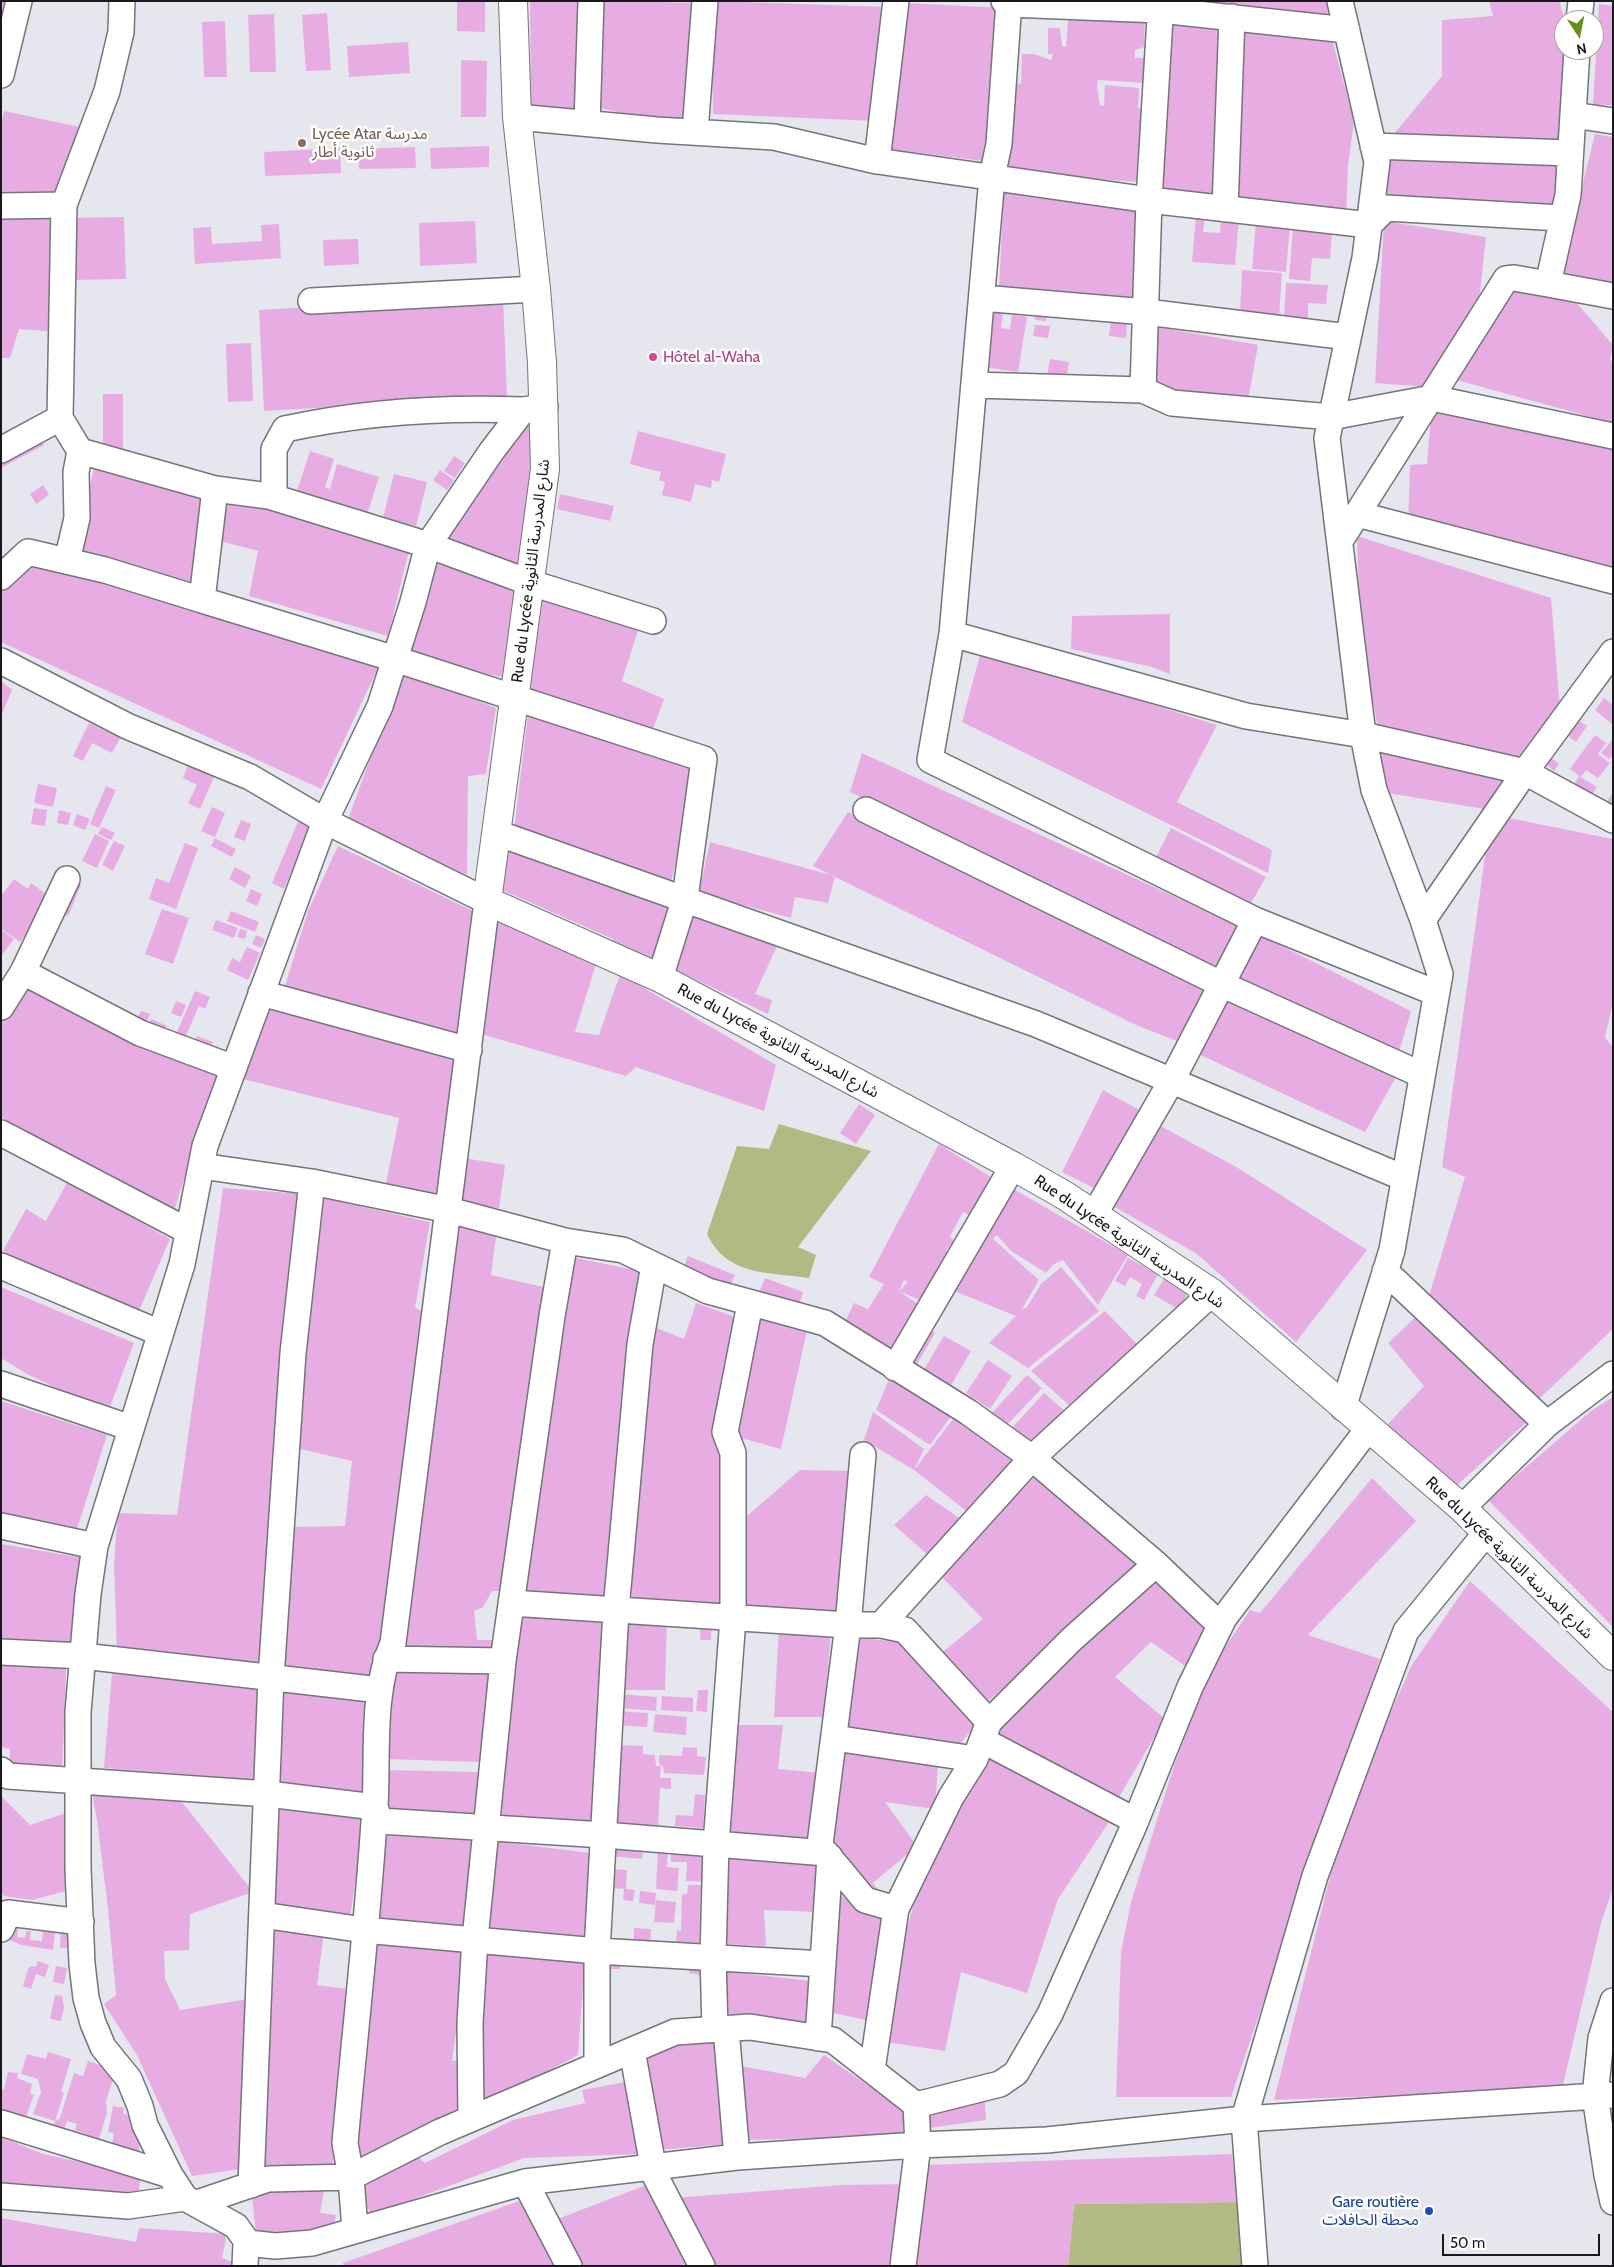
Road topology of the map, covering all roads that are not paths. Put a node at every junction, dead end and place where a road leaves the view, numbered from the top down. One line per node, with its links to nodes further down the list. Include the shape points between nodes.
1 (19, 1): 13 (street)
2 (122, 1): 24 (street, via 121,32 107,91)
3 (513, 1): 15 (street, Rue du Lycée شارع المدرسة الثانوية)
4 (591, 1): 17 (street)
5 (705, 1): 18 (street)
6 (896, 1): 21 (street)
7 (1340, 1): 11 (street)
8 (1007, 2): 9 (street); 22 (street, via 999,144)
9 (1161, 6): 10 (street); 23 (street)
10 (1232, 17): 11 (street); 26 (street)
11 (1347, 30): 19 (street)
12 (1576, 60): 14 (street)
13 (1, 75)
14 (1573, 115): 16 (street); 20 (street)
15 (517, 117): 17 (street); 30 (street, Rue du Lycée شارع المدرسة الثانوية)
16 (1613, 121)
17 (587, 123): 18 (street)
18 (695, 132): 21 (street, via 774,137)
19 (1373, 146): 20 (street); 28 (street, via 1377,162)
20 (1570, 153): 27 (street, via 1568,195)
21 (877, 161): 22 (street)
22 (992, 177): 23 (street); 32 (street)
23 (1149, 200): 26 (street); 34 (street)
24 (64, 205): 25 (street); 41 (street)
25 (1, 206)
26 (1225, 209): 28 (street)
27 (1561, 218): 28 (street, via 1386,208); 29 (street)
28 (1369, 224): 35 (street)
29 (1548, 284): 31 (street); 38 (street, via 1506,279)
30 (536, 289): 33 (street); 39 (street, Rue du Lycée شارع المدرسة الثانوية)
31 (1613, 296)
32 (982, 298): 34 (street); 36 (street)
33 (311, 300)
34 (1146, 312): 35 (street); 37 (street)
35 (1348, 337): 40 (street)
36 (974, 385): 37 (street); 56 (street)
37 (1143, 390): 40 (street, via 1172,403)
38 (1432, 398): 40 (street); 42 (street); 47 (street)
39 (534, 408): 46 (street, via 403,413 325,420 285,429 274,449 274,490); 49 (street, via 491,452); 53 (street, Rue du Lycée شارع المدرسة الثانوية, via 545,469)
40 (1331, 417): 48 (street, via 1327,438)
41 (60, 418): 43 (street); 44 (street)
42 (1613, 436)
43 (1, 450)
44 (80, 451): 45 (street); 50 (street, via 76,472 77,518)
45 (215, 489): 46 (street); 54 (street)
46 (269, 496): 49 (street)
47 (1357, 514): 48 (street); 52 (street)
48 (1340, 541): 61 (street)
49 (428, 545): 53 (street); 58 (street)
50 (67, 560): 51 (street, via 28,552); 54 (street)
51 (1, 577)
52 (1613, 581)
53 (531, 583): 55 (street); 60 (street, Rue du Lycée شارع المدرسة الثانوية)
54 (202, 600): 58 (street)
55 (653, 621)
56 (952, 634): 61 (street, via 1246,716); 70 (street, via 930,760)
57 (1613, 652): 62 (street)
58 (395, 659): 60 (street); 65 (street, via 380,706)
59 (1, 661): 65 (street, Rue du Lycée شارع المدرسة الثانوية, via 128,726 250,777)
60 (516, 698): 66 (street, Rue du Lycée شارع المدرسة الثانوية); 68 (street, via 704,759)
61 (1363, 735): 62 (street); 71 (street, via 1374,790)
62 (1525, 772): 64 (street); 71 (street)
63 (866, 810): 74 (street)
64 (1613, 820)
65 (325, 821): 69 (street, Rue du Lycée شارع المدرسة الثانوية); 75 (street)
66 (496, 833): 68 (street); 69 (street, Rue du Lycée شارع المدرسة الثانوية)
67 (67, 879): 72 (street)
68 (684, 898): 73 (street); 81 (street, via 1036,1024)
69 (487, 901): 73 (street, Rue du Lycée شارع المدرسة الثانوية); 78 (street)
70 (1255, 920): 74 (street); 76 (street)
71 (1423, 920): 76 (street, via 1440,974)
72 (23, 972): 77 (street); 79 (street, via 140,1033)
73 (660, 978): 84 (street, Rue du Lycée شارع المدرسة الثانوية)
74 (1221, 984): 80 (street); 81 (street)
75 (261, 993): 78 (street); 79 (street)
76 (1436, 993): 80 (street)
77 (1, 1007)
78 (469, 1050): 87 (street)
79 (234, 1068): 83 (street, via 205,1146)
80 (1422, 1075): 85 (street)
81 (1172, 1080): 85 (street); 88 (street)
82 (4, 1142): 89 (street)
83 (201, 1166): 86 (street); 89 (street)
84 (1013, 1166): 88 (street, Rue du Lycée شارع المدرسة الثانوية); 97 (street)
85 (1404, 1178): 93 (street, via 1392,1250)
86 (312, 1182): 87 (street); 122 (street, via 293,1353)
87 (450, 1210): 90 (street); 120 (street, via 394,1643)
88 (1094, 1215): 94 (street, Rue du Lycée شارع المدرسة الثانوية)
89 (188, 1231): 96 (street, via 182,1264)
90 (565, 1241): 91 (street, via 623,1250); 111 (street)
91 (654, 1265): 95 (street, via 708,1291); 112 (street, via 640,1344)
92 (1, 1266): 96 (street)
93 (1385, 1271): 100 (street); 101 (street)
94 (1212, 1293): 100 (street, Rue du Lycée شارع المدرسة الثانوية); 105 (street)
95 (750, 1304): 97 (street, via 825,1323); 113 (street, via 725,1432 733,1453)
96 (160, 1333): 102 (street)
97 (895, 1368): 105 (street, via 968,1412)
98 (1613, 1374): 101 (street)
99 (1, 1384): 102 (street)
100 (1344, 1408): 103 (street, Rue du Lycée شارع المدرسة الثانوية)
101 (1547, 1424): 106 (street)
102 (131, 1428): 109 (street)
103 (1368, 1429): 106 (street, Rue du Lycée شارع المدرسة الثانوية); 116 (street)
104 (863, 1455): 114 (street)
105 (1032, 1458): 110 (street); 115 (street)
106 (1462, 1508): 108 (street, Rue du Lycée شارع المدرسة الثانوية)
107 (1, 1526): 109 (street)
108 (1486, 1533): 119 (street, Rue du Lycée شارع المدرسة الثانوية); 153 (street, via 1406,1631 1315,1876)
109 (94, 1546): 118 (street)
110 (1156, 1564): 116 (street); 125 (street, via 1072,1639)
111 (512, 1603): 112 (street); 121 (street)
112 (616, 1610): 113 (street); 132 (street)
113 (733, 1618): 114 (street); 133 (street)
114 (848, 1625): 115 (street); 124 (street)
115 (882, 1625): 125 (street, via 905,1630)
116 (1220, 1625): 130 (street, via 1190,1687)
117 (1, 1652): 118 (street)
118 (83, 1656): 122 (street); 127 (street, via 78,1712)
119 (1613, 1656)
120 (386, 1659): 121 (street); 123 (street)
121 (503, 1661): 131 (street)
122 (272, 1678): 123 (street); 128 (street)
123 (380, 1690): 129 (street)
124 (834, 1738): 125 (street); 134 (street)
125 (982, 1740): 130 (street); 135 (street)
126 (1, 1770): 127 (street, via 8,1776)
127 (78, 1780): 128 (street); 137 (street)
128 (268, 1794): 129 (street); 136 (street)
129 (375, 1807): 131 (street, via 380,1821); 139 (street)
130 (1136, 1821): 151 (street, via 1050,2014 1016,2074 1000,2084)
131 (486, 1828): 132 (street); 140 (street)
132 (604, 1835): 133 (street); 141 (street)
133 (716, 1844): 134 (street); 142 (street)
134 (824, 1855): 135 (street, via 866,1900); 143 (street)
135 (896, 1909): 149 (street)
136 (262, 1915): 139 (street); 161 (street)
137 (81, 1922): 138 (street, via 8,1914); 158 (street, via 86,1998 93,2023 103,2047 129,2079 145,2125)
138 (1, 1929)
139 (364, 1930): 140 (street); 159 (street, via 345,2143)
140 (475, 1939): 141 (street); 152 (street, via 470,2023)
141 (597, 1951): 142 (street); 148 (street)
142 (713, 1957): 143 (street); 145 (street)
143 (823, 1964): 146 (street)
144 (1613, 2001): 150 (street, via 1602,2038)
145 (720, 2029): 146 (street, via 750,2027); 147 (street, via 675,2032); 156 (street)
146 (818, 2038): 149 (street, via 833,2040)
147 (632, 2050): 148 (street); 157 (street)
148 (597, 2065): 152 (street)
149 (872, 2070): 151 (street)
150 (1604, 2096): 153 (street); 164 (street, via 1606,2176)
151 (916, 2105): 155 (street)
152 (471, 2119): 159 (street)
153 (1244, 2119): 155 (street, via 1047,2140); 170 (street)
154 (1, 2123): 158 (street)
155 (918, 2145): 156 (street); 169 (street)
156 (737, 2157): 157 (street)
157 (651, 2166): 160 (street); 168 (street)
158 (170, 2174): 163 (street)
159 (351, 2177): 161 (street, via 268,2179); 165 (street)
160 (525, 2182): 165 (street); 167 (street)
161 (251, 2185): 163 (street)
162 (1, 2196): 163 (street, via 128,2206)
163 (191, 2200): 166 (street, via 236,2226)
164 (1613, 2202)
165 (355, 2230): 166 (street, via 312,2243)
166 (246, 2251)
167 (569, 2266)
168 (702, 2266)
169 (903, 2266)
170 (1255, 2266)

